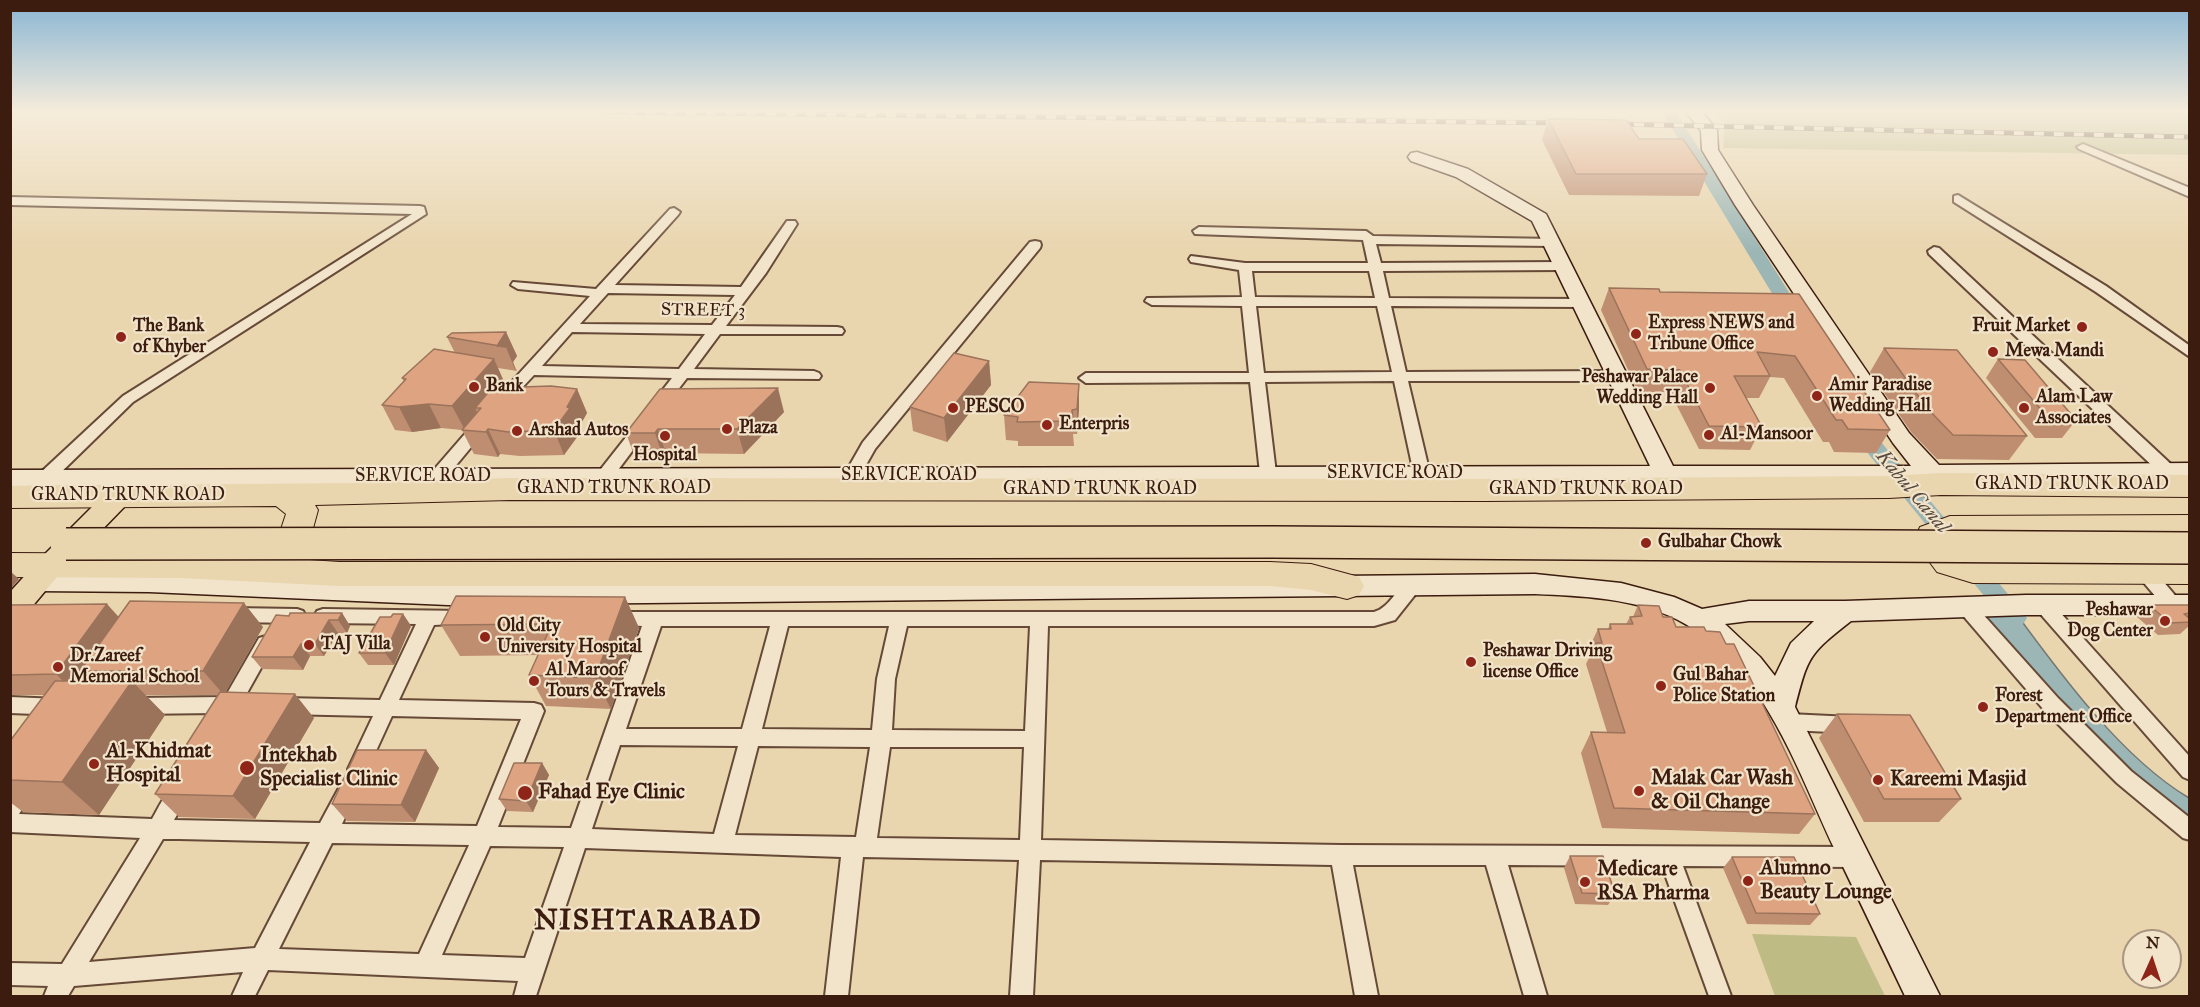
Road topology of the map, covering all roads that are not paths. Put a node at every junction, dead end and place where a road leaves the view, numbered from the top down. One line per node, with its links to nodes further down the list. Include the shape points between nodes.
1 (1423, 159): 11 (street, via 1462,173 1540,218)
2 (1716, 159): 45 (street, via 1901,438 1924,466)
3 (2111, 159): 4 (street)
4 (2190, 193)
5 (1958, 199): 28 (street, via 2101,289)
6 (10, 201): 43 (street, via 420,210 420,214 128,399)
7 (674, 212): 19 (street)
8 (791, 224): 20 (street)
9 (1199, 231): 10 (street, via 1366,235)
10 (1369, 240): 11 (street); 15 (street)
11 (1552, 242): 16 (street)
12 (1035, 245): 41 (street, via 869,446)
13 (1934, 250): 39 (street)
14 (1196, 259): 17 (street)
15 (1375, 266): 16 (street); 17 (street); 22 (street)
16 (1564, 266): 24 (street)
17 (1245, 267): 23 (street)
18 (518, 285): 19 (street)
19 (601, 291): 20 (street); 25 (street)
20 (745, 291): 26 (street)
21 (1152, 301): 23 (street)
22 (1383, 302): 23 (street); 24 (street); 35 (street)
23 (1249, 303): 34 (street)
24 (1582, 303): 32 (street)
25 (568, 328): 26 (street, STREET 3); 30 (street)
26 (717, 328): 27 (street, STREET 3); 29 (street)
27 (837, 331)
28 (2190, 353)
29 (684, 372): 30 (street); 31 (street); 44 (street)
30 (519, 375): 40 (street)
31 (814, 376)
32 (1617, 376): 35 (street); 38 (street)
33 (1086, 378): 34 (street)
34 (1257, 379): 35 (street); 36 (street)
35 (1401, 379): 37 (street)
36 (1268, 473): 37 (street, SERVICE ROAD); 41 (street, SERVICE ROAD)
37 (1422, 474): 38 (street, SERVICE ROAD)
38 (1665, 474): 45 (street, SERVICE ROAD)
39 (2182, 476): 45 (highway, GRAND TRUNK ROAD)
40 (437, 477): 43 (street, SERVICE ROAD); 44 (street, SERVICE ROAD)
41 (851, 477): 44 (street, SERVICE ROAD)
42 (10, 478): 43 (street, SERVICE ROAD)
43 (45, 478)
44 (603, 478)
45 (1912, 479): 46 (highway, GRAND TRUNK ROAD, via 1486,490 510,489)
46 (358, 494): 47 (highway, GRAND TRUNK ROAD); 57 (highway, via 308,537 301,564)
47 (284, 495): 48 (highway, GRAND TRUNK ROAD); 54 (highway, via 302,510 302,522 275,558)
48 (119, 496): 49 (highway, GRAND TRUNK ROAD); 53 (main road)
49 (10, 497)
50 (2190, 527): 55 (highway, via 1950,528 1931,535 1930,541 1949,563 1973,571)
51 (10, 545): 52 (highway, bridge, via 1284,542)
52 (2190, 548)
53 (33, 570): 54 (highway, via 181,566); 58 (street, via 149,582 448,595); 64 (main road)
54 (249, 570): 57 (highway)
55 (2145, 572): 56 (highway); 61 (street)
56 (2190, 572)
57 (312, 573): 58 (highway, via 1270,574)
58 (1347, 586): 59 (street)
59 (1413, 586): 73 (street, via 1389,615 1374,619); 74 (street, via 1575,586 1642,598)
60 (2034, 605): 61 (street); 62 (street); 87 (street)
61 (2181, 605)
62 (1973, 606): 63 (street); 93 (street, via 2051,704 2124,777)
63 (1845, 611): 74 (street, via 1732,612); 79 (street, via 1796,653 1789,670)
64 (18, 615)
65 (214, 615): 66 (street)
66 (281, 616): 67 (street); 76 (street)
67 (428, 617): 68 (street); 78 (street)
68 (486, 618)
69 (592, 619): 70 (street)
70 (654, 619): 71 (street); 83 (street)
71 (782, 619): 72 (street); 84 (street)
72 (900, 619): 73 (street); 85 (street, via 886,679)
73 (1039, 619): 86 (street)
74 (1700, 620): 79 (street, via 1729,643)
75 (10, 705): 80 (street)
76 (230, 705): 77 (street); 78 (street); 81 (street)
77 (116, 707)
78 (386, 708): 94 (street); 95 (street, via 534,711)
79 (1785, 714): 82 (street); 103 (street)
80 (76, 716)
81 (218, 726)
82 (1874, 726)
83 (613, 737): 84 (street); 96 (street)
84 (750, 738): 85 (street); 97 (street)
85 (881, 739): 86 (street); 98 (street)
86 (1034, 739): 99 (street)
87 (2190, 771)
88 (37, 772): 90 (street)
89 (189, 778): 92 (street)
90 (10, 810)
91 (10, 823): 92 (street)
92 (159, 829): 94 (street); 108 (street)
93 (2190, 831)
94 (328, 834): 95 (street); 104 (street)
95 (483, 837): 96 (street); 105 (street)
96 (578, 838): 97 (street); 106 (street)
97 (722, 844): 98 (street)
98 (859, 847): 99 (street); 112 (street)
99 (1030, 849): 100 (street); 113 (street)
100 (1341, 855): 101 (street); 114 (street)
101 (1494, 856): 102 (street); 115 (street)
102 (1669, 856): 103 (street); 116 (street)
103 (1854, 857): 117 (street)
104 (262, 959): 105 (street); 108 (street); 110 (street)
105 (426, 965): 106 (street)
106 (532, 969): 111 (street)
107 (10, 974): 108 (street)
108 (68, 975): 109 (street)
109 (55, 996)
110 (243, 996)
111 (525, 996)
112 (836, 996)
113 (1021, 996)
114 (1366, 996)
115 (1534, 996)
116 (1720, 996)
117 (1923, 996)

